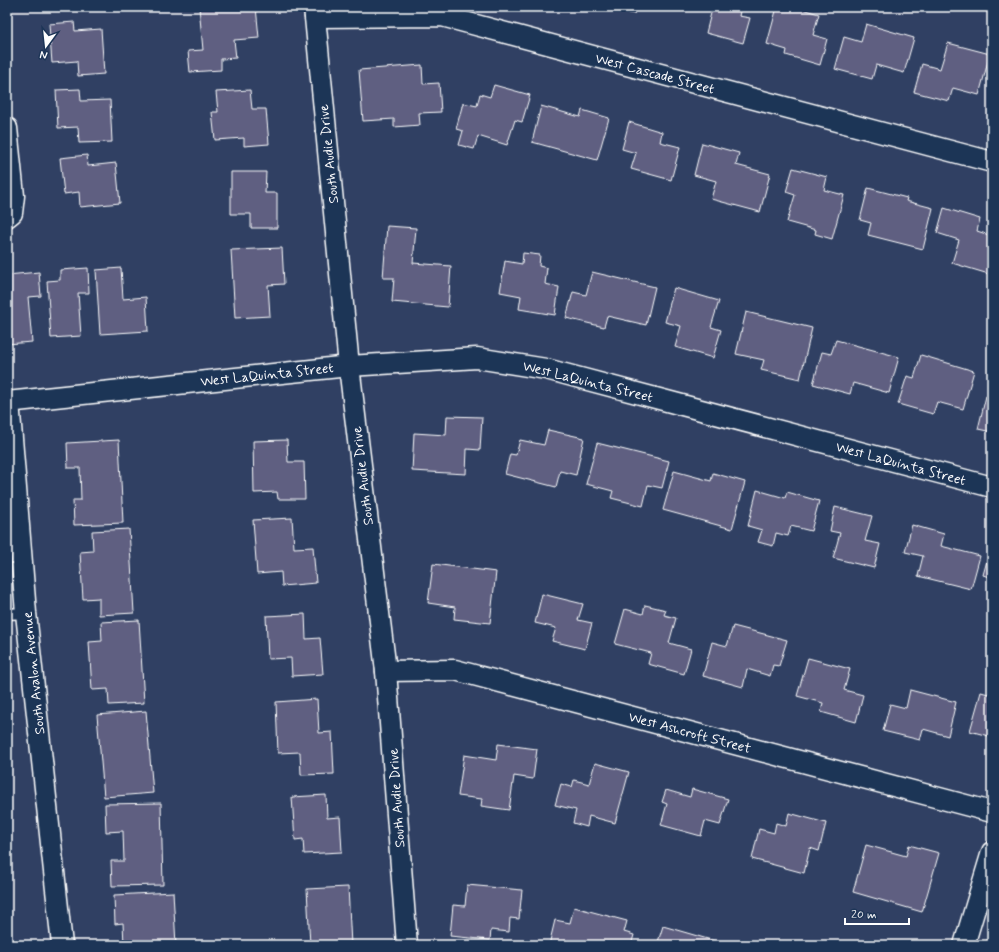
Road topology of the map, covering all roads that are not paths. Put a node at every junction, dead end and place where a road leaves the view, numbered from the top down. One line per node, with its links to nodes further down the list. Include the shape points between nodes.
1 (314, 12): 3 (street, West Cascade Street, via 442,16); 5 (street, South Audie Drive)
2 (7, 128): 4 (street, via 14,196 12,213)
3 (992, 162)
4 (7, 217)
5 (349, 366): 6 (street, West LaQuinta Street); 7 (street, West LaQuinta Street, via 477,358 546,368); 9 (street, South Audie Drive)
6 (8, 402): 8 (street, South Avalon Avenue)
7 (992, 487)
8 (17, 613): 12 (street, South Avalon Avenue)
9 (386, 671): 10 (street, West Ashcroft Street, via 455,670); 13 (street, South Audie Drive)
10 (992, 812)
11 (992, 852): 14 (street)
12 (62, 945)
13 (407, 945)
14 (964, 945)

